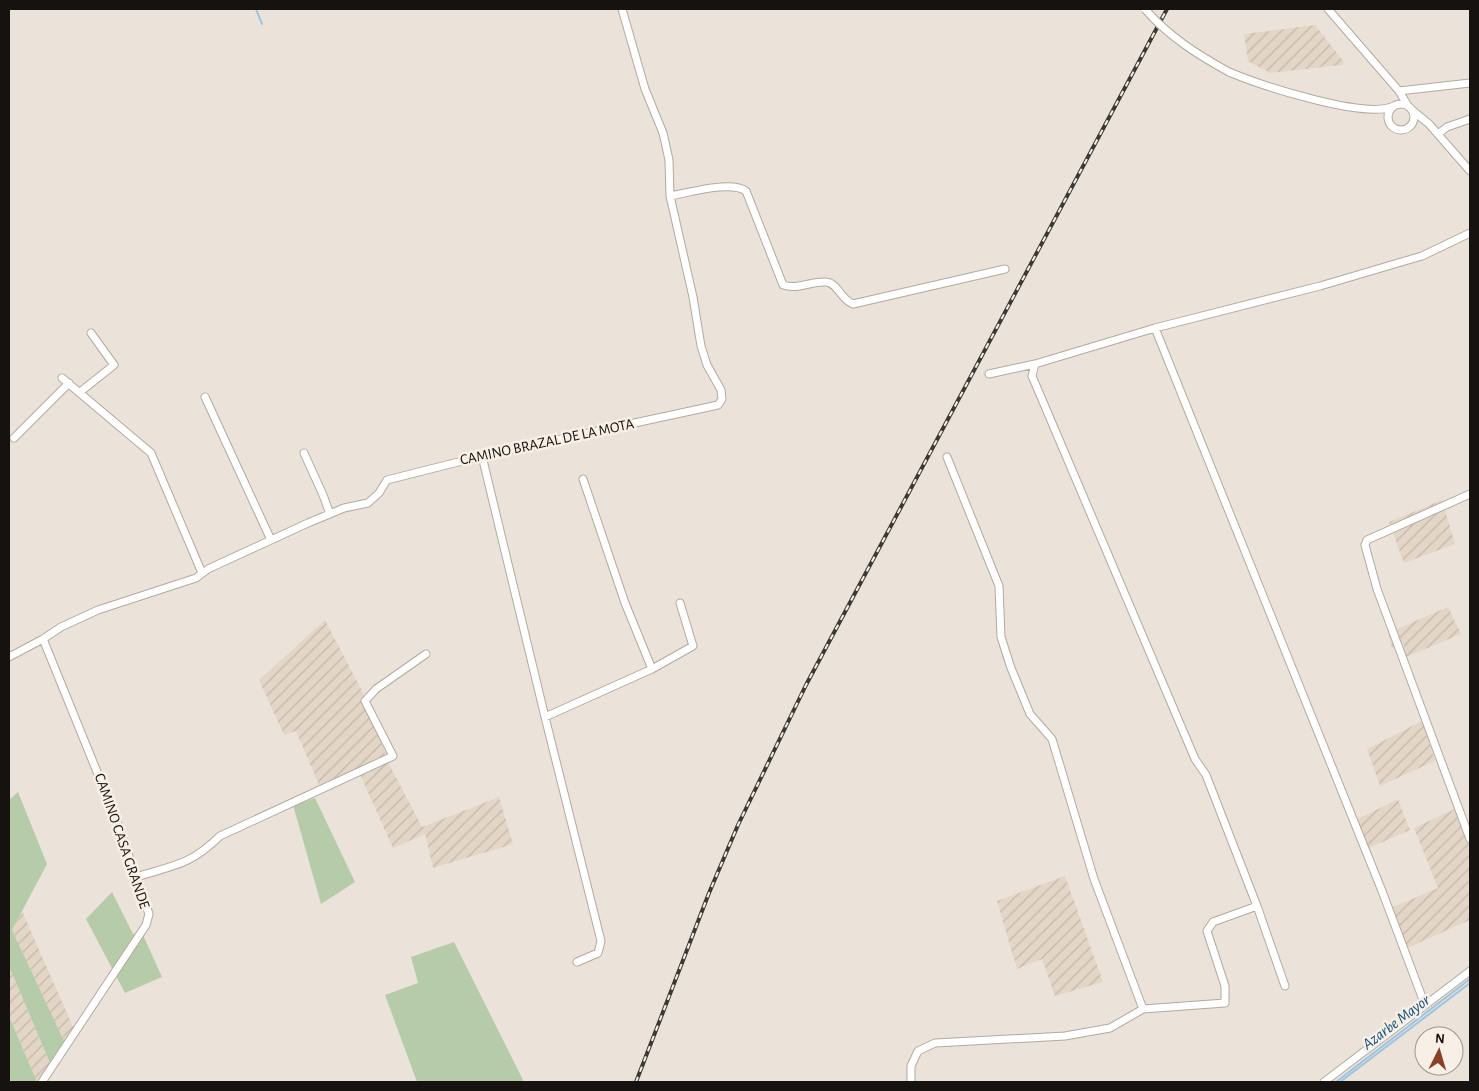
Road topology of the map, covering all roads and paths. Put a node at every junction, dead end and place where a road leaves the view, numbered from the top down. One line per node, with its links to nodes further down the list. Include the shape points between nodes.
1 (622, 9): 15 (street, CAMINO BRAZAL DE LA MOTA, via 645,88 663,133 669,160)
2 (1145, 9): 8 (street, bridge, via 1183,44 1229,72 1285,91)
3 (1328, 9): 5 (street)
4 (1470, 83): 5 (street)
5 (1399, 91): 6 (street); 7 (street)
6 (1396, 105): 7 (street); 8 (street); 10 (street, via 1388,114)
7 (1410, 108): 11 (street); 12 (street, via 1414,118)
8 (1370, 110): 10 (street)
9 (1470, 119): 13 (street, via 1447,127)
10 (1388, 122): 12 (street, via 1398,130)
11 (1429, 124): 12 (street); 13 (street)
12 (1410, 126)
13 (1438, 134): 14 (street)
14 (1470, 170)
15 (670, 196): 17 (street, via 728,186 740,187 746,192 783,285 791,288 827,282 852,304); 28 (street, CAMINO BRAZAL DE LA MOTA, via 701,346 720,390 722,399 718,405)
16 (1470, 233): 18 (street, via 1422,256)
17 (1005, 268)
18 (1155, 328): 20 (street); 47 (street)
19 (91, 333): 24 (street, via 114,365)
20 (1035, 364): 21 (street); 43 (street, via 1032,376 1195,759 1206,775)
21 (990, 374)
22 (62, 378): 23 (street)
23 (69, 383): 24 (street); 26 (street)
24 (80, 392): 34 (street, via 151,453)
25 (205, 397): 33 (street)
26 (14, 438)
27 (304, 453): 32 (street)
28 (482, 456): 32 (street, CAMINO BRAZAL DE LA MOTA, via 387,480 379,494 368,503); 40 (street)
29 (947, 457): 48 (street, via 999,586 1001,637 1011,668 1030,714 1052,739 1094,879)
30 (583, 479): 39 (street, via 625,603)
31 (1470, 494): 41 (street, via 1367,540 1365,545 1377,588)
32 (330, 514): 33 (street, CAMINO BRAZAL DE LA MOTA)
33 (271, 540): 34 (street, CAMINO BRAZAL DE LA MOTA)
34 (202, 573): 36 (street, CAMINO BRAZAL DE LA MOTA, via 196,578 98,610 61,627)
35 (680, 603): 39 (street, via 693,646)
36 (43, 640): 38 (street, CAMINO BRAZAL DE LA MOTA); 42 (street, CAMINO CASA GRANDE, via 90,750)
37 (426, 654): 42 (street, via 376,689 365,701 392,756 220,836 180,866)
38 (9, 657)
39 (652, 669): 40 (street)
40 (546, 717): 44 (street, via 601,941 598,953)
41 (1470, 839)
42 (136, 877): 49 (street, CAMINO CASA GRANDE, via 149,914 146,925)
43 (1257, 906): 46 (street); 48 (street, via 1213,922 1208,931 1225,986 1225,1003)
44 (577, 962)
45 (1470, 970): 47 (street)
46 (1285, 986)
47 (1425, 1005): 51 (street)
48 (1143, 1009): 50 (street, via 1110,1028 1066,1036 935,1043 918,1052 911,1066)
49 (42, 1082)
50 (910, 1082)
51 (1324, 1082)

